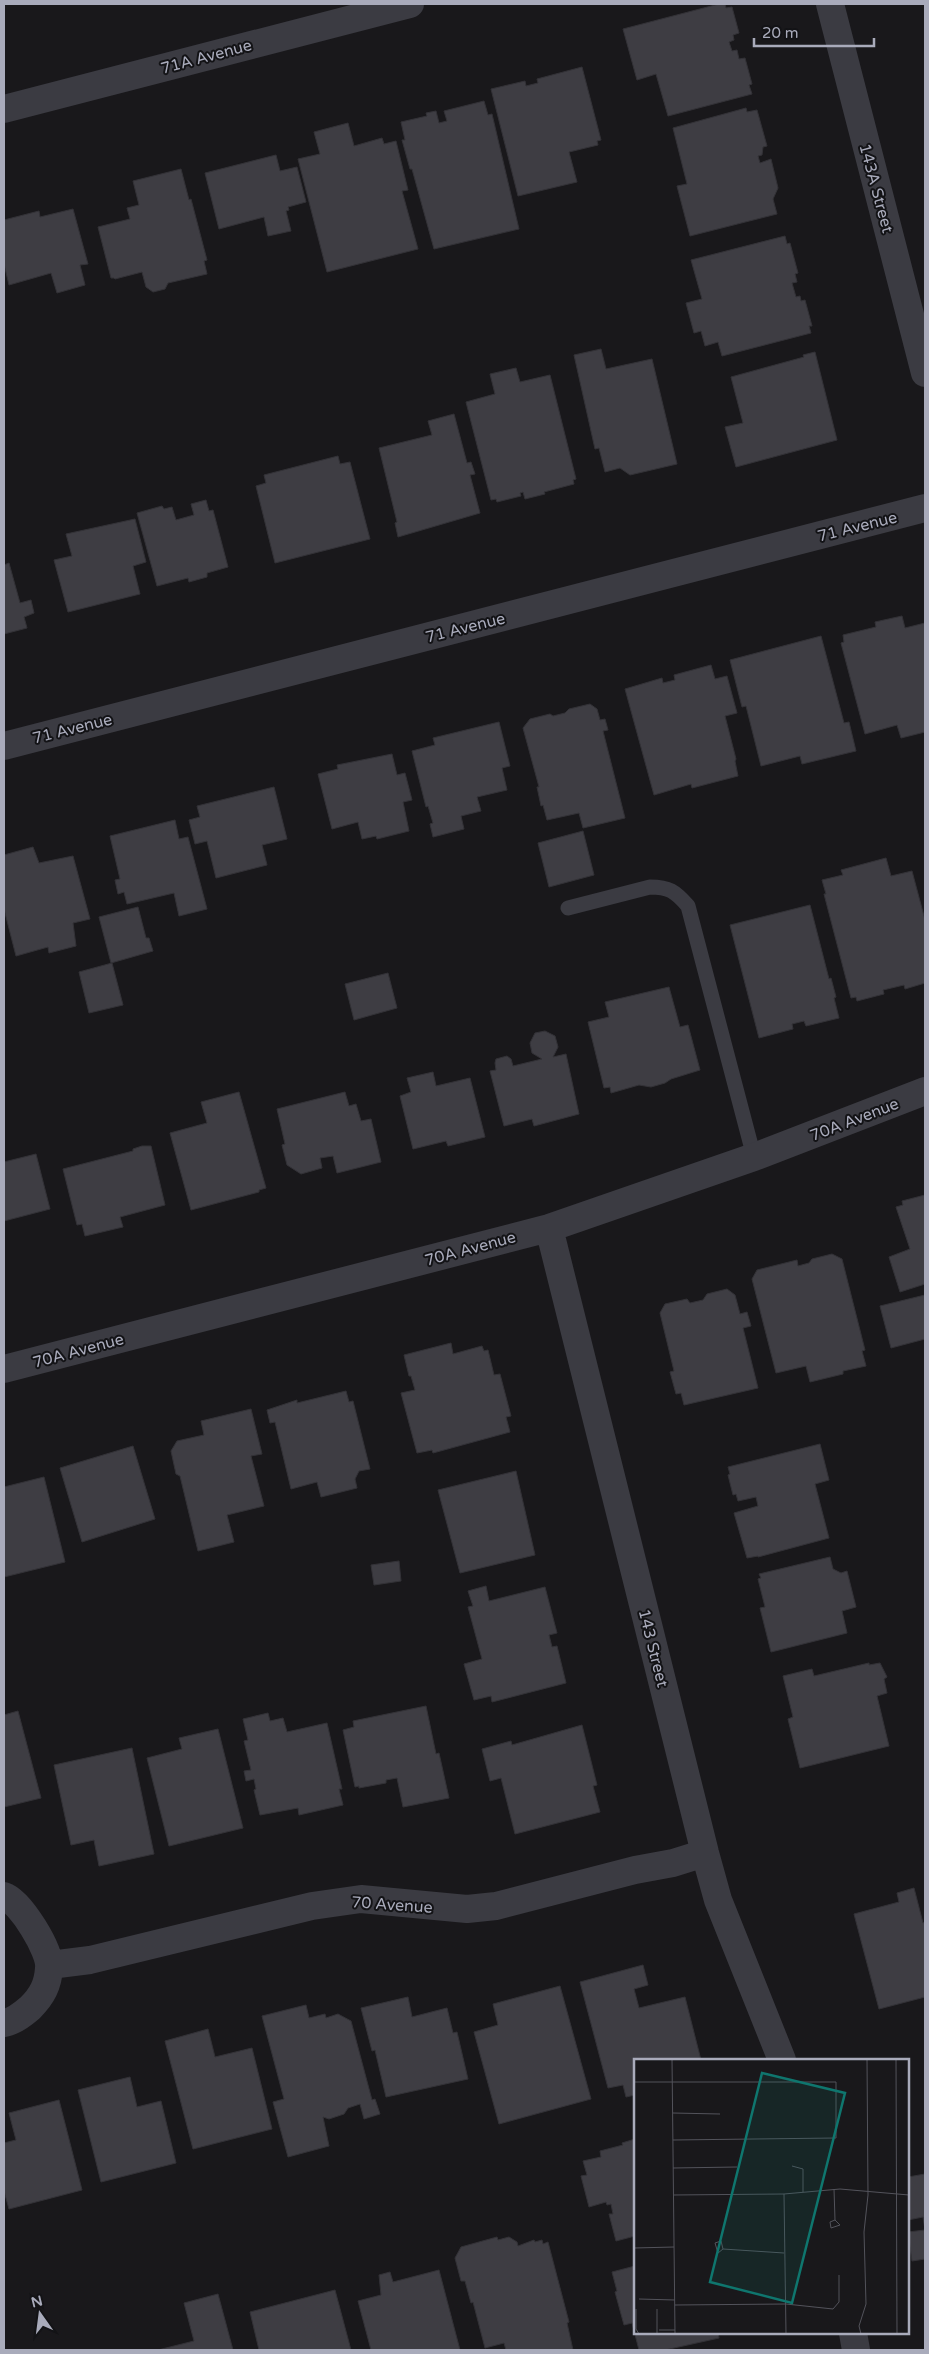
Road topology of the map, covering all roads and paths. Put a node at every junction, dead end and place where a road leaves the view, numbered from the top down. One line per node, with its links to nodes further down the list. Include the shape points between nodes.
1 (410, 4): 3 (street, 71A Avenue)
2 (830, 4): 4 (street, 143A Street)
3 (4, 109)
4 (925, 373)
5 (925, 508): 6 (street, 71 Avenue)
6 (4, 746)
7 (568, 908): 9 (lane, via 650,887 662,887 677,893 688,906)
8 (925, 1091): 9 (street, 70A Avenue)
9 (754, 1157): 10 (street, 70A Avenue)
10 (549, 1228): 11 (street, 70A Avenue); 12 (street, 143 Street)
11 (4, 1369)
12 (705, 1853): 14 (street, 70 Avenue, via 496,1906 468,1909 384,1901 340,1901 90,1960); 16 (street, 143 Street, via 718,1900)
13 (4, 1896): 14 (street, via 18,1905 34,1927)
14 (50, 1965): 15 (street, via 46,1988 38,2001 24,2014)
15 (4, 2023)
16 (782, 2059)
17 (853, 2334): 18 (street)
18 (856, 2350)

